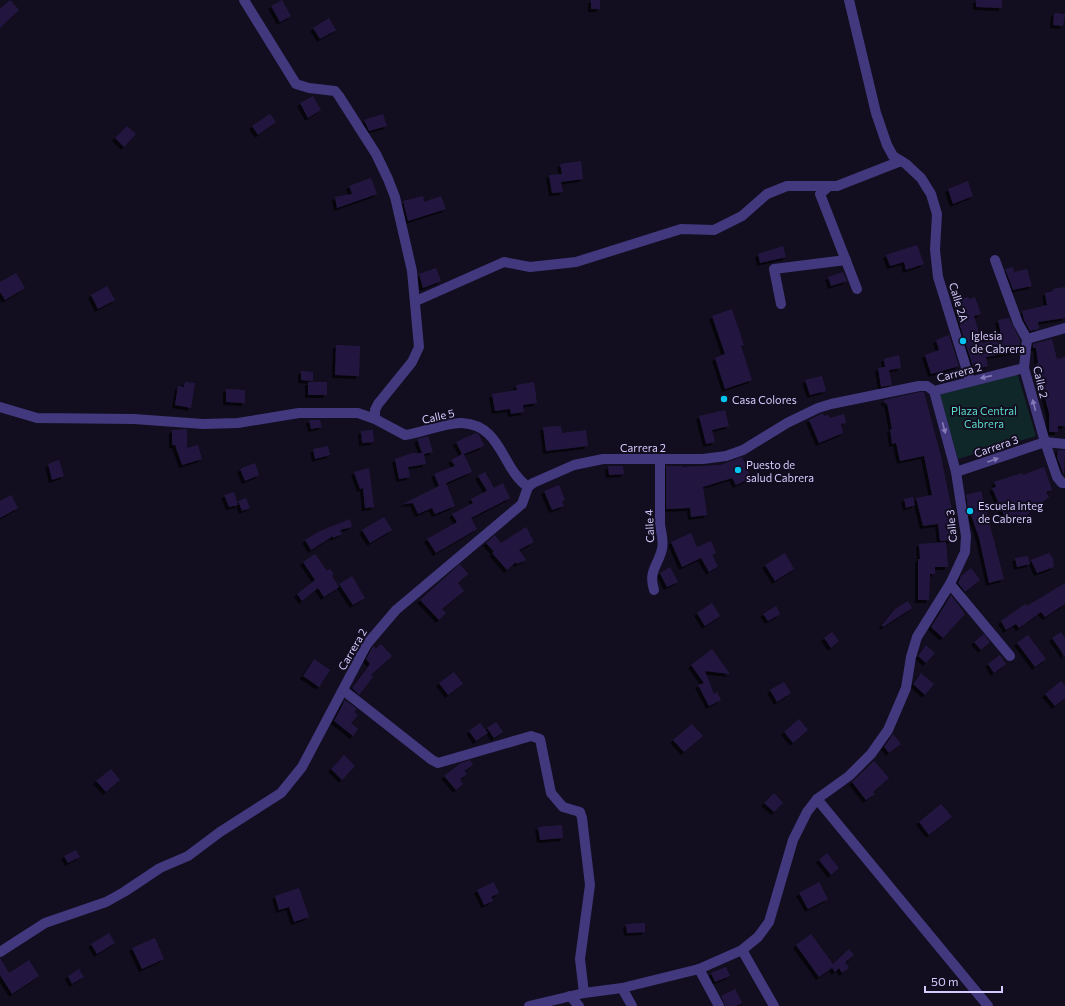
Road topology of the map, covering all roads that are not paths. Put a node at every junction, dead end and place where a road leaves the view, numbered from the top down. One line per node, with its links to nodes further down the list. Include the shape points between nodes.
1 (244, 0): 8 (street, via 296,84 335,91 376,154 395,197 412,271)
2 (849, 0): 3 (street, Calle 2A, via 880,126 893,156)
3 (901, 162): 4 (street, via 837,186); 13 (street, Calle 2A, via 921,178 931,194 937,214 935,250 938,277)
4 (829, 186): 5 (street, via 820,194); 8 (street, via 787,186 767,194 742,216 714,230 681,229 576,262 530,267 504,262)
5 (846, 260): 7 (street); 9 (street, via 774,269)
6 (995, 260): 11 (street, via 1018,323)
7 (857, 289)
8 (416, 301): 16 (street, via 417,354 378,404)
9 (781, 304)
10 (1065, 328): 11 (street)
11 (1027, 339): 12 (street, Calle 2)
12 (1024, 368): 13 (street, Carrera 2, one-way to 13); 17 (street, Calle 2, one-way to 12)
13 (970, 380): 14 (street, Carrera 2)
14 (934, 391): 19 (street, Carrera 2, via 927,386 919,386 831,404 787,423 743,450 726,456); 20 (street, Calle 3, one-way to 20)
15 (0, 407): 16 (street, Calle 5, via 37,418 134,419 203,424 238,423 299,413 358,413)
16 (375, 419): 22 (street, Calle 5, via 405,435 462,422 475,426 492,436 519,481)
17 (1045, 442): 18 (street); 20 (street, Carrera 3, one-way to 17); 21 (street, Calle 2, via 1056,477)
18 (1065, 444)
19 (660, 459): 22 (street, Carrera 2, via 589,461); 24 (street, Calle 4, via 660,530 663,542 652,571 651,582)
20 (956, 472): 23 (street, Calle 3, via 966,536 965,552)
21 (1065, 483)
22 (528, 487): 26 (street, Carrera 2, via 522,504 396,610 375,632)
23 (950, 584): 25 (street); 27 (street, Calle 3, via 922,628 911,657 906,688 888,730 871,754 849,776)
24 (654, 590)
25 (1010, 656)
26 (343, 690): 29 (street, Carrera 2, via 302,767 281,793 188,856 160,868 106,902 45,923); 32 (street, via 438,763 531,736 540,739 551,793 563,807 580,812 582,818 590,885 580,959)
27 (817, 799): 28 (street, Calle 3, via 807,812 793,840 769,922 758,937); 39 (street)
28 (742, 950): 30 (street, Calle 3); 38 (street)
29 (0, 952)
30 (699, 969): 31 (street, Calle 3); 37 (street)
31 (622, 988): 32 (street, Calle 3); 36 (street)
32 (584, 993): 33 (street, Calle 3)
33 (570, 996): 34 (street, Calle 3); 35 (street)
34 (529, 1006)
35 (579, 1006)
36 (632, 1006)
37 (719, 1006)
38 (774, 1006)
39 (988, 1006)

